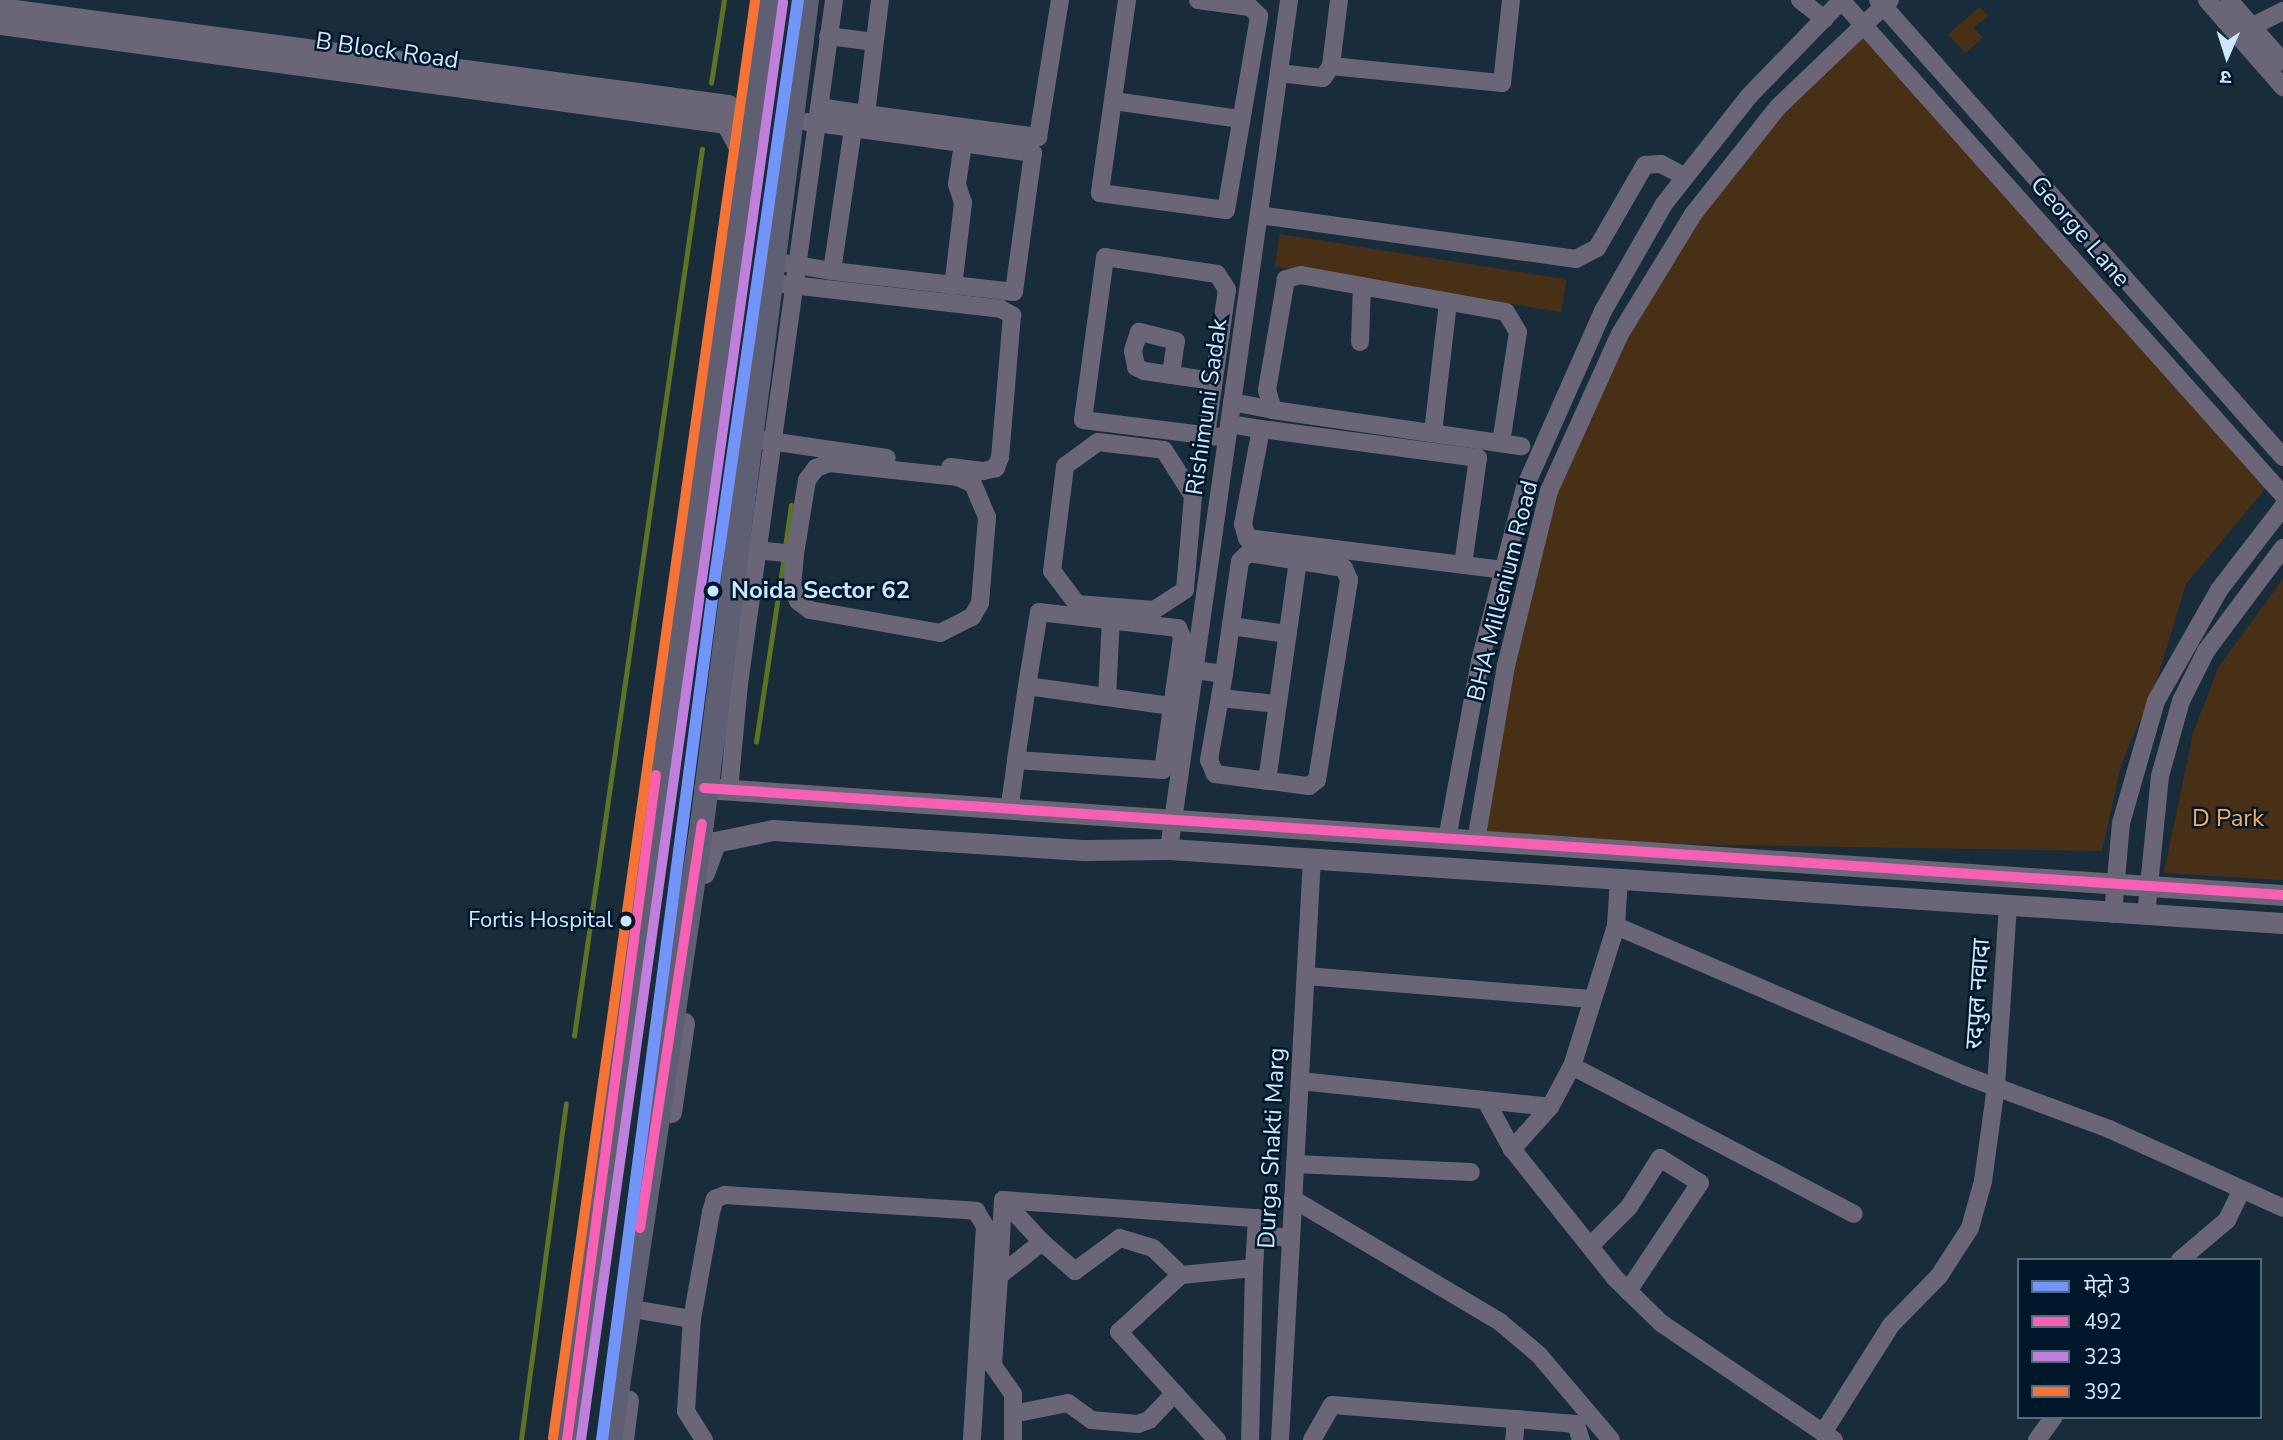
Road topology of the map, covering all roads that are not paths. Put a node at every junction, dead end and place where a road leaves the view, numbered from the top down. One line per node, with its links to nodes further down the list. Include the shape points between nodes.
1 (769, 0): 35 (main road)
2 (807, 0): 33 (main road)
3 (834, 0): 23 (street)
4 (880, 0): 24 (street)
5 (1060, 0): 30 (street, via 1038,137)
6 (1127, 0): 29 (street)
7 (1198, 0): 18 (street, via 1250,7)
8 (1339, 0): 26 (street)
9 (1511, 0): 26 (street, via 1502,83)
10 (1800, 0): 19 (street)
11 (1842, 0): 19 (street, BHA Millenium Road); 21 (street, George Lane)
12 (2207, 0): 22 (street)
13 (2229, 0): 22 (street)
14 (1289, 2): 18 (street); 27 (street, Rishimuni Sadak)
15 (1884, 2): 21 (street, BHA Millenium Road); 59 (street, George Lane)
16 (0, 8): 35 (street, via 728,105)
17 (2283, 11): 22 (street)
18 (1259, 16): 32 (street)
19 (1824, 19): 38 (street, BHA Millenium Road, via 1749,96)
20 (0, 24): 37 (street, B Block Road, via 726,123)
21 (1864, 24): 60 (street, George Lane); 89 (street, BHA Millenium Road, via 1778,107 1694,213 1620,334 1549,491 1506,666)
22 (2244, 30): 25 (street); 28 (street)
23 (828, 36): 24 (street); 31 (street)
24 (874, 42): 30 (street)
25 (2283, 62)
26 (1331, 66): 27 (street, via 1322,78)
27 (1279, 73): 39 (street, Rishimuni Sadak)
28 (2283, 87)
29 (1114, 101): 32 (street); 32 (street, via 1100,193 1226,210)
30 (866, 114): 31 (street)
31 (818, 115): 33 (street); 34 (street); 40 (street)
32 (1241, 119)
33 (790, 121): 41 (main road)
34 (853, 128): 36 (street); 42 (street)
35 (750, 133): 37 (main road)
36 (962, 144): 45 (street, via 957,184 963,203); 45 (street, via 1032,153 1014,292)
37 (746, 160): 128 (main road)
38 (1685, 177): 39 (street, via 1661,163 1645,165 1597,248 1576,259); 71 (street, BHA Millenium Road, via 1664,204 1603,311 1525,487)
39 (1259, 215): 50 (street, Rishimuni Sadak)
40 (797, 265): 41 (street); 42 (street); 43 (street)
41 (770, 271): 43 (street); 56 (main road)
42 (832, 271): 45 (street)
43 (794, 285): 56 (street); 56 (street, via 1001,309 1012,316 1000,457 996,468 982,471)
44 (1362, 286): 46 (street); 47 (street); 51 (street, via 1301,275 1286,279 1267,390)
45 (953, 287)
46 (1448, 302): 54 (street); 57 (street, via 1506,312 1516,321)
47 (1360, 342)
48 (1171, 375): 49 (street)
49 (1213, 381): 55 (street); 55 (street, via 1227,290 1217,274 1105,257 1083,420)
50 (1232, 402): 51 (street); 53 (street, Rishimuni Sadak)
51 (1273, 410): 54 (street)
52 (1261, 429): 53 (street); 70 (street, via 1478,458); 70 (street, via 1243,524 1247,538)
53 (1228, 431): 55 (street); 63 (street, Rishimuni Sadak)
54 (1433, 432): 57 (street)
55 (1206, 435)
56 (760, 440): 65 (main road)
57 (1501, 443): 58 (street)
58 (1521, 446)
59 (2283, 457)
60 (2283, 495)
61 (2283, 507): 93 (street, via 2219,590 2155,701 2121,823)
62 (1190, 534): 63 (street); 67 (street); 67 (street, via 1194,496 1164,450 1098,442 1065,466 1052,572 1077,604 1154,610 1185,590)
63 (1213, 537): 68 (street, Rishimuni Sadak)
64 (2283, 548): 94 (street, via 2206,651 2181,701 2160,776)
65 (748, 549): 66 (street); 84 (main road); 85 (street)
66 (795, 554): 66 (street, via 792,586 798,601 810,610 940,633 972,617 980,603 987,517 973,484 958,477 829,463 816,467 807,480)
67 (1188, 558): 68 (street)
68 (1210, 561): 75 (street, Rishimuni Sadak)
69 (1298, 561): 73 (street, via 1248,553 1240,561); 74 (street); 83 (street, via 1344,568 1349,580 1317,780 1309,786)
70 (1463, 565): 71 (street)
71 (1503, 570): 88 (street, BHA Millenium Road)
72 (1111, 619): 77 (street, via 1039,612); 78 (street); 81 (street, via 1178,628 1182,637)
73 (1231, 626): 74 (street); 76 (street)
74 (1287, 634): 80 (street)
75 (1195, 670): 76 (street); 87 (street, Rishimuni Sadak)
76 (1224, 674): 79 (street)
77 (1027, 687): 78 (street); 82 (street)
78 (1107, 697): 81 (street)
79 (1220, 698): 80 (street); 83 (street, via 1209,760 1215,774)
80 (1277, 704): 83 (street)
81 (1172, 705): 82 (street, via 1163,770 1155,774)
82 (1016, 760): 86 (street)
83 (1267, 781)
84 (704, 788): 85 (street); 111 (main road)
85 (729, 790): 86 (street)
86 (1011, 810): 87 (street)
87 (1174, 821): 88 (street); 90 (street, Rishimuni Sadak)
88 (1447, 839): 89 (street)
89 (1476, 841): 93 (street)
90 (1169, 849): 91 (street); 111 (street, via 1086,850 773,830 715,842 706,860)
91 (1312, 858): 92 (street); 101 (street, Durga Shakti Marg)
92 (1619, 879): 96 (street); 100 (street)
93 (2116, 883): 94 (street); 97 (street)
94 (2147, 886): 95 (street); 98 (street)
95 (2283, 895)
96 (2008, 905): 97 (street); 105 (street, रदपुल नवादा)
97 (2113, 914): 98 (street)
98 (2146, 916): 99 (street)
99 (2283, 923)
100 (1616, 926): 102 (street); 105 (street)
101 (1306, 976): 102 (street); 104 (street, Durga Shakti Marg)
102 (1591, 999): 103 (street)
103 (1572, 1066): 107 (street); 116 (street)
104 (1300, 1081): 106 (street); 109 (street, Durga Shakti Marg)
105 (1996, 1086): 112 (street); 136 (street, रदपुल नवादा, via 1983,1181 1970,1227 1939,1276 1891,1325)
106 (1486, 1101): 107 (street); 108 (street)
107 (1550, 1107): 108 (street)
108 (1512, 1149): 120 (street)
109 (1295, 1164): 110 (street); 113 (street, Durga Shakti Marg)
110 (1471, 1172)
111 (652, 1189): 126 (street); 129 (main road)
112 (2242, 1189): 115 (street); 121 (street, via 2227,1220)
113 (1293, 1199): 118 (street, Durga Shakti Marg); 149 (street, via 1500,1322 1539,1355)
114 (1003, 1200): 117 (street, via 1257,1218); 119 (street); 124 (street)
115 (2283, 1208)
116 (1854, 1214)
117 (1256, 1234): 118 (street); 122 (street)
118 (1291, 1238): 145 (street, Durga Shakti Marg)
119 (1042, 1242): 123 (street, via 1075,1271 1120,1238 1139,1241); 124 (street)
120 (1590, 1246): 125 (street); 125 (street, via 1629,1207 1660,1158 1700,1183)
121 (2182, 1258)
122 (1254, 1268): 123 (street); 144 (street)
123 (1181, 1275): 131 (street, via 1119,1332)
124 (999, 1276): 133 (street, via 993,1365 1013,1394)
125 (1628, 1291): 136 (street, via 1661,1323)
126 (639, 1310): 127 (street); 139 (street)
127 (692, 1319): 140 (street, via 686,1411); 141 (street, via 711,1212 715,1199 725,1195 976,1211 985,1226)
128 (579, 1350): 129 (main road, via 594,1363 615,1362); 130 (main road)
129 (622, 1356): 132 (main road)
130 (573, 1393): 132 (main road, via 590,1384); 137 (main road)
131 (1174, 1394): 133 (street, via 1149,1420 1138,1424 1091,1420 1068,1403); 143 (street)
132 (616, 1396): 138 (main road)
133 (1013, 1414): 142 (street)
134 (1516, 1419): 146 (street, via 1332,1405); 147 (street); 148 (street, via 1576,1424)
135 (2052, 1419): 150 (street)
136 (1829, 1437)
137 (567, 1440)
138 (610, 1440)
139 (623, 1440)
140 (704, 1440)
141 (972, 1440)
142 (1013, 1440)
143 (1217, 1440)
144 (1250, 1440)
145 (1280, 1440)
146 (1312, 1440)
147 (1514, 1440)
148 (1581, 1440)
149 (1611, 1440)
150 (2036, 1440)

